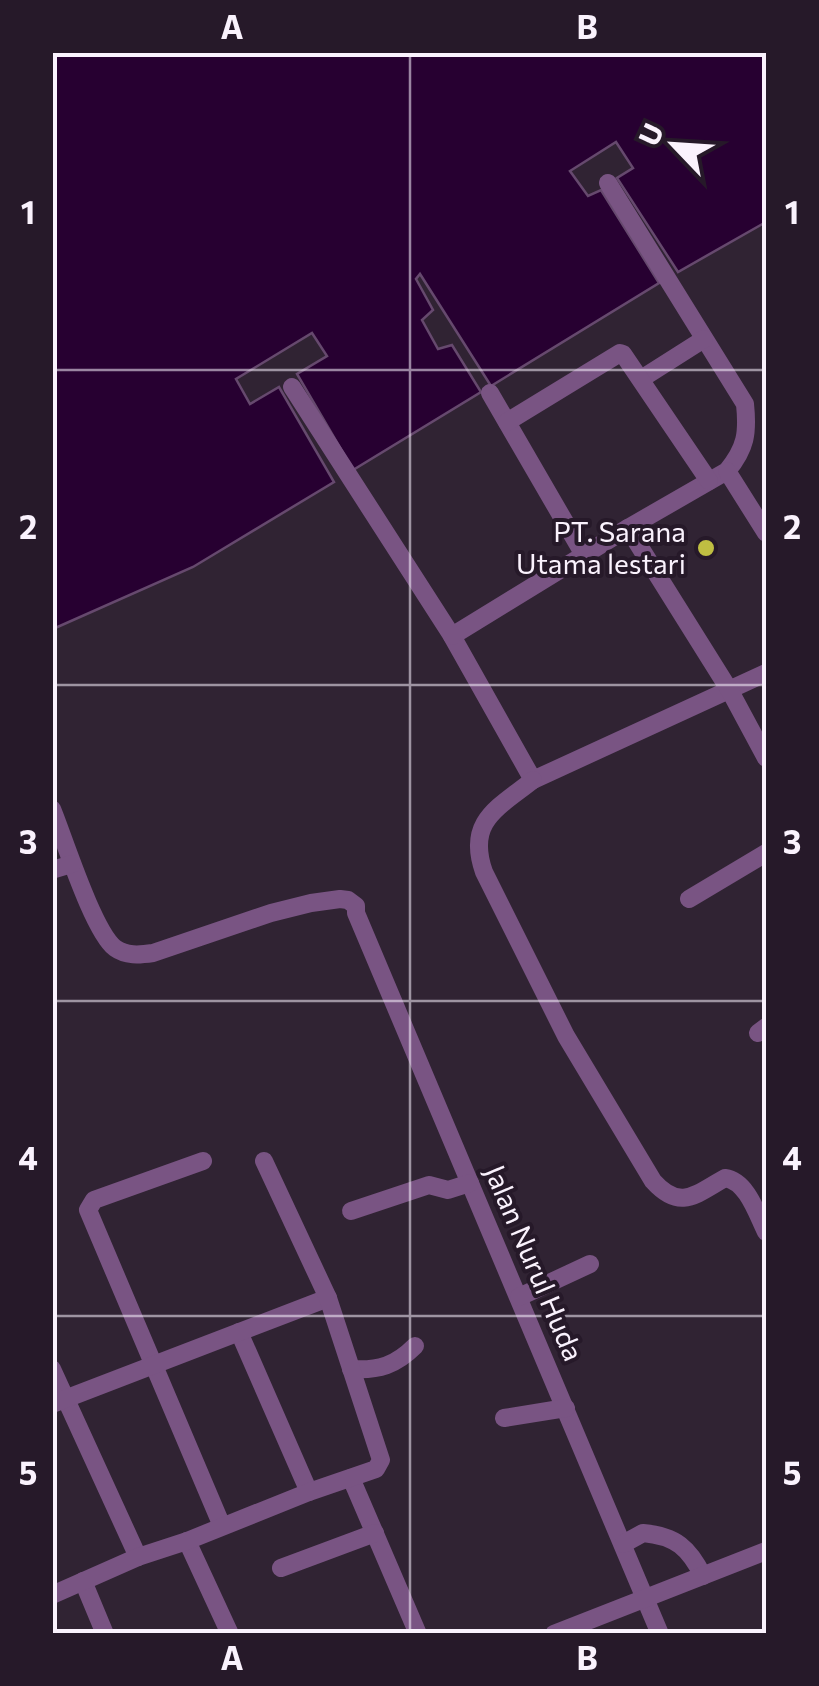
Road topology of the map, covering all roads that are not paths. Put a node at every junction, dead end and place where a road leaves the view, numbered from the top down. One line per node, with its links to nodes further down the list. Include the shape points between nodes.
1 (608, 183): 2 (street)
2 (704, 339): 3 (street); 7 (street, via 745,404 746,439)
3 (641, 378): 6 (street, via 620,353); 8 (street)
4 (292, 387): 12 (street)
5 (490, 393): 6 (street)
6 (507, 422): 11 (street)
7 (727, 471): 8 (street); 10 (street)
8 (708, 481): 9 (street)
9 (628, 528): 11 (street); 14 (street)
10 (766, 533)
11 (584, 554): 12 (street)
12 (452, 636): 16 (street)
13 (766, 673): 14 (street)
14 (730, 692): 15 (street); 16 (street)
15 (766, 754)
16 (533, 780): 26 (street, via 486,817 478,855 566,1036 662,1191 689,1198 730,1178)
17 (52, 809): 19 (street)
18 (766, 852): 21 (street)
19 (72, 864): 20 (street); 24 (street, Jalan Nurul Huda, via 109,943 137,956 271,912 348,900 356,906)
20 (52, 870)
21 (689, 899)
22 (203, 1161): 32 (street, via 94,1200 88,1210)
23 (264, 1161): 29 (street)
24 (470, 1183): 25 (street, via 448,1190 428,1185); 28 (street, Jalan Nurul Huda)
25 (351, 1210)
26 (766, 1232)
27 (590, 1264): 28 (street)
28 (519, 1297): 36 (street, Jalan Nurul Huda)
29 (328, 1298): 30 (street); 34 (street)
30 (239, 1332): 32 (street); 39 (street)
31 (416, 1346): 34 (street, via 390,1365)
32 (154, 1366): 35 (street); 40 (street)
33 (52, 1369): 35 (street)
34 (351, 1369): 38 (street, via 381,1460)
35 (60, 1401): 45 (street)
36 (566, 1408): 37 (street); 43 (street, Jalan Nurul Huda)
37 (504, 1418)
38 (351, 1478): 39 (street); 41 (street)
39 (309, 1492): 40 (street)
40 (222, 1526): 42 (street)
41 (375, 1533): 46 (street); 53 (street)
42 (187, 1540): 45 (street); 52 (street)
43 (623, 1544): 47 (street, via 644,1533 664,1537 692,1554); 50 (street, Jalan Nurul Huda)
44 (766, 1551): 47 (street)
45 (138, 1557): 48 (street)
46 (282, 1568)
47 (704, 1576): 50 (street)
48 (83, 1581): 49 (street); 51 (street)
49 (52, 1594)
50 (635, 1602): 54 (street); 55 (street, Jalan Nurul Huda)
51 (105, 1634)
52 (230, 1634)
53 (418, 1634)
54 (554, 1634)
55 (660, 1634)

